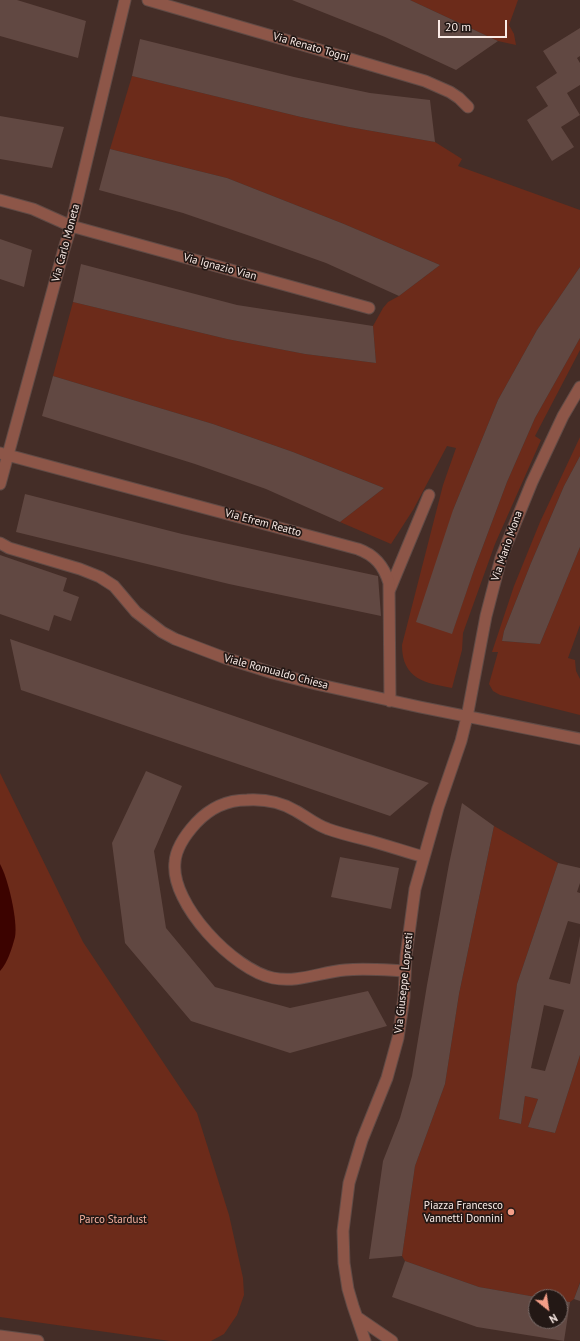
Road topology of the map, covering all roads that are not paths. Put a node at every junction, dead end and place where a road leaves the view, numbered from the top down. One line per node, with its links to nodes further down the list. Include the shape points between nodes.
1 (125, 0): 5 (street, Via Carlo Moneta)
2 (148, 0): 3 (street, Via Renato Togni, via 425,81 450,92)
3 (468, 107)
4 (0, 200): 5 (street, Via Ignazio Vian, via 33,209)
5 (71, 226): 6 (street, Via Ignazio Vian); 8 (street, Via Carlo Moneta)
6 (369, 308)
7 (580, 387): 14 (street, Via Mario Mona, via 532,482 503,553 486,616)
8 (4, 454): 9 (street, Via Carlo Moneta); 12 (street, Via Efrem Reatto, via 358,549 380,563)
9 (0, 484)
10 (429, 495): 12 (street)
11 (0, 543): 13 (street, Viale Romualdo Chiesa, via 9,548 80,568 111,583 136,612 175,639 272,673)
12 (390, 589): 13 (street, Via Efrem Reatto)
13 (390, 700): 14 (street, Viale Romualdo Chiesa)
14 (468, 717): 15 (street, Viale Romualdo Chiesa); 16 (street, Via Giuseppe Lopresti)
15 (580, 738)
16 (424, 857): 17 (street, Via Giuseppe Lopresti, via 415,889); 17 (street, via 328,829 280,804 246,800 224,803 209,811 182,841 175,862 178,888 190,911 226,950 264,975 291,979 346,970)
17 (405, 971): 18 (street, Via Giuseppe Lopresti, via 398,1038 385,1083 352,1170 346,1202 343,1231 344,1264 348,1289)
18 (357, 1317): 21 (street, Via Giuseppe Lopresti); 22 (street)
19 (0, 1336): 20 (street)
20 (38, 1341)
21 (365, 1341)
22 (392, 1341)

